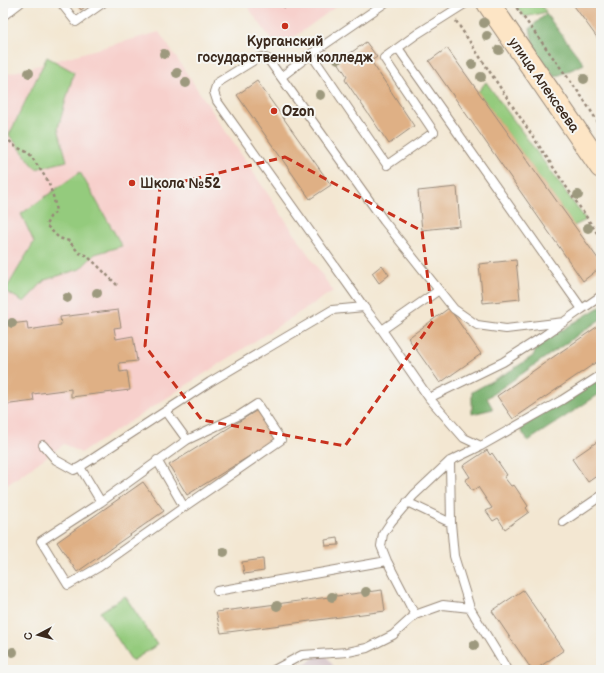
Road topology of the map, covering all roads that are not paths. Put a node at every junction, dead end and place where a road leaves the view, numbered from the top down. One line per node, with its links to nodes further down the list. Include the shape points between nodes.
1 (20, 3): 7 (lane)
2 (61, 3): 3 (lane, via 76,22)
3 (102, 3)
4 (385, 3): 9 (lane)
5 (466, 3): 8 (lane)
6 (488, 3): 11 (street, улица Алексеева)
7 (3, 16)
8 (398, 48): 9 (lane, via 384,58 434,132 386,165); 15 (lane)
9 (311, 54): 10 (lane)
10 (281, 77): 12 (lane, via 384,221); 14 (lane, via 268,59 262,57 217,83 214,92 217,101)
11 (601, 167)
12 (439, 290): 16 (lane, via 454,310 477,325 506,329); 17 (lane)
13 (601, 296): 15 (lane)
14 (364, 307): 17 (lane); 20 (lane, via 332,310)
15 (582, 309): 16 (lane)
16 (564, 322): 19 (lane, via 503,362)
17 (382, 330): 19 (lane)
18 (601, 374): 23 (lane, via 562,400)
19 (429, 398): 23 (lane, via 464,438)
20 (166, 411): 21 (lane); 26 (lane)
21 (187, 440): 24 (lane); 30 (lane, via 240,415 257,404 281,440)
22 (43, 445): 26 (lane, via 56,460 74,470)
23 (481, 446): 25 (lane)
24 (157, 460): 28 (lane); 30 (lane)
25 (450, 461): 29 (lane); 32 (lane)
26 (80, 467): 28 (lane)
27 (601, 496): 31 (lane)
28 (100, 502): 30 (lane, via 41,541 68,585 99,567)
29 (408, 502): 32 (lane); 33 (lane, via 383,534 381,546)
30 (184, 507)
31 (563, 522)
32 (451, 523): 35 (lane, via 454,556)
33 (387, 561): 34 (lane); 36 (lane)
34 (217, 591)
35 (470, 608): 36 (lane, via 443,605); 38 (lane)
36 (415, 615): 37 (lane, via 393,635 367,648 302,655)
37 (274, 670)
38 (507, 670)

